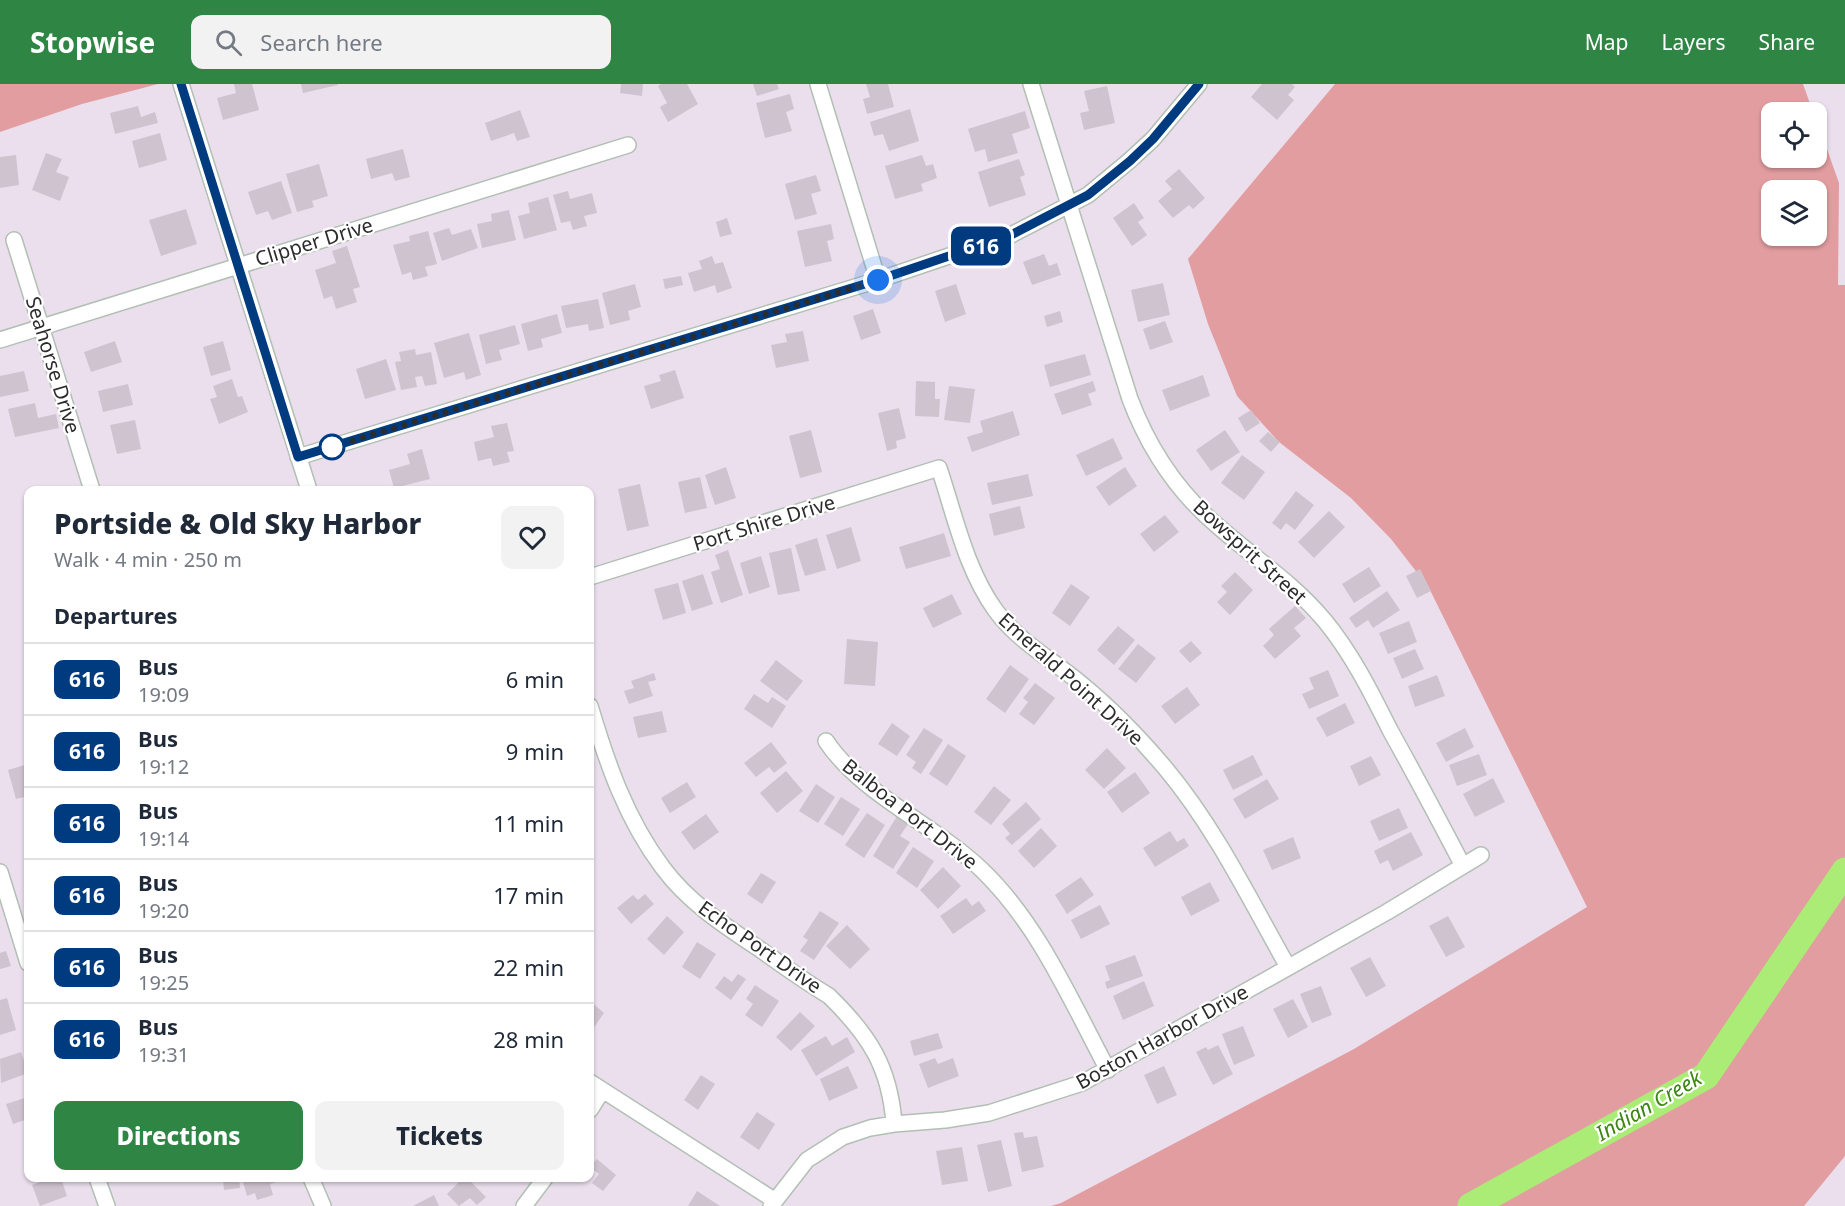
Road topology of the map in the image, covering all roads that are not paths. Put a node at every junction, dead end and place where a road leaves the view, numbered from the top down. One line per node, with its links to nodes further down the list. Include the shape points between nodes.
1 (181, 84): 8 (street)
2 (818, 84): 9 (street)
3 (1031, 84): 6 (street, Bowsprit Street)
4 (1198, 84): 6 (street, via 1130,161)
5 (628, 146): 8 (street, Clipper Drive)
6 (1069, 206): 9 (street, via 1011,235); 20 (street, Bowsprit Street, via 1130,399 1149,441 1199,508 1269,565 1326,622 1369,690)
7 (14, 240): 10 (street, Seahorse Drive)
8 (239, 265): 10 (street, Clipper Drive); 12 (street)
9 (878, 280): 12 (street)
10 (41, 327): 11 (street, Clipper Drive); 14 (street, Seahorse Drive)
11 (0, 340)
12 (298, 457): 15 (street)
13 (939, 468): 16 (street, Port Shire Drive); 23 (street, Emerald Point Drive, via 970,563 998,613 1024,641 1125,723 1167,770 1237,873)
14 (91, 486)
15 (308, 486)
16 (594, 576)
17 (594, 719): 26 (street, Echo Port Drive, via 624,804 663,868 707,914 829,996 843,1010 869,1041 886,1076)
18 (826, 741): 24 (street, Balboa Port Drive, via 853,774 953,844 1011,902 1035,935)
19 (1481, 855): 20 (street, Boston Harbor Drive)
20 (1463, 866): 23 (street, Boston Harbor Drive)
21 (0, 872): 22 (street)
22 (24, 950)
23 (1288, 967): 24 (street, Boston Harbor Drive)
24 (1108, 1070): 26 (street, Boston Harbor Drive, via 1082,1083 989,1113)
25 (596, 1086): 30 (street)
26 (894, 1124): 30 (street, Boston Harbor Drive, via 856,1132 830,1143 796,1171)
27 (98, 1182): 31 (street)
28 (313, 1182): 32 (street)
29 (542, 1182): 33 (street)
30 (772, 1203)
31 (107, 1206)
32 (323, 1206)
33 (524, 1206)

